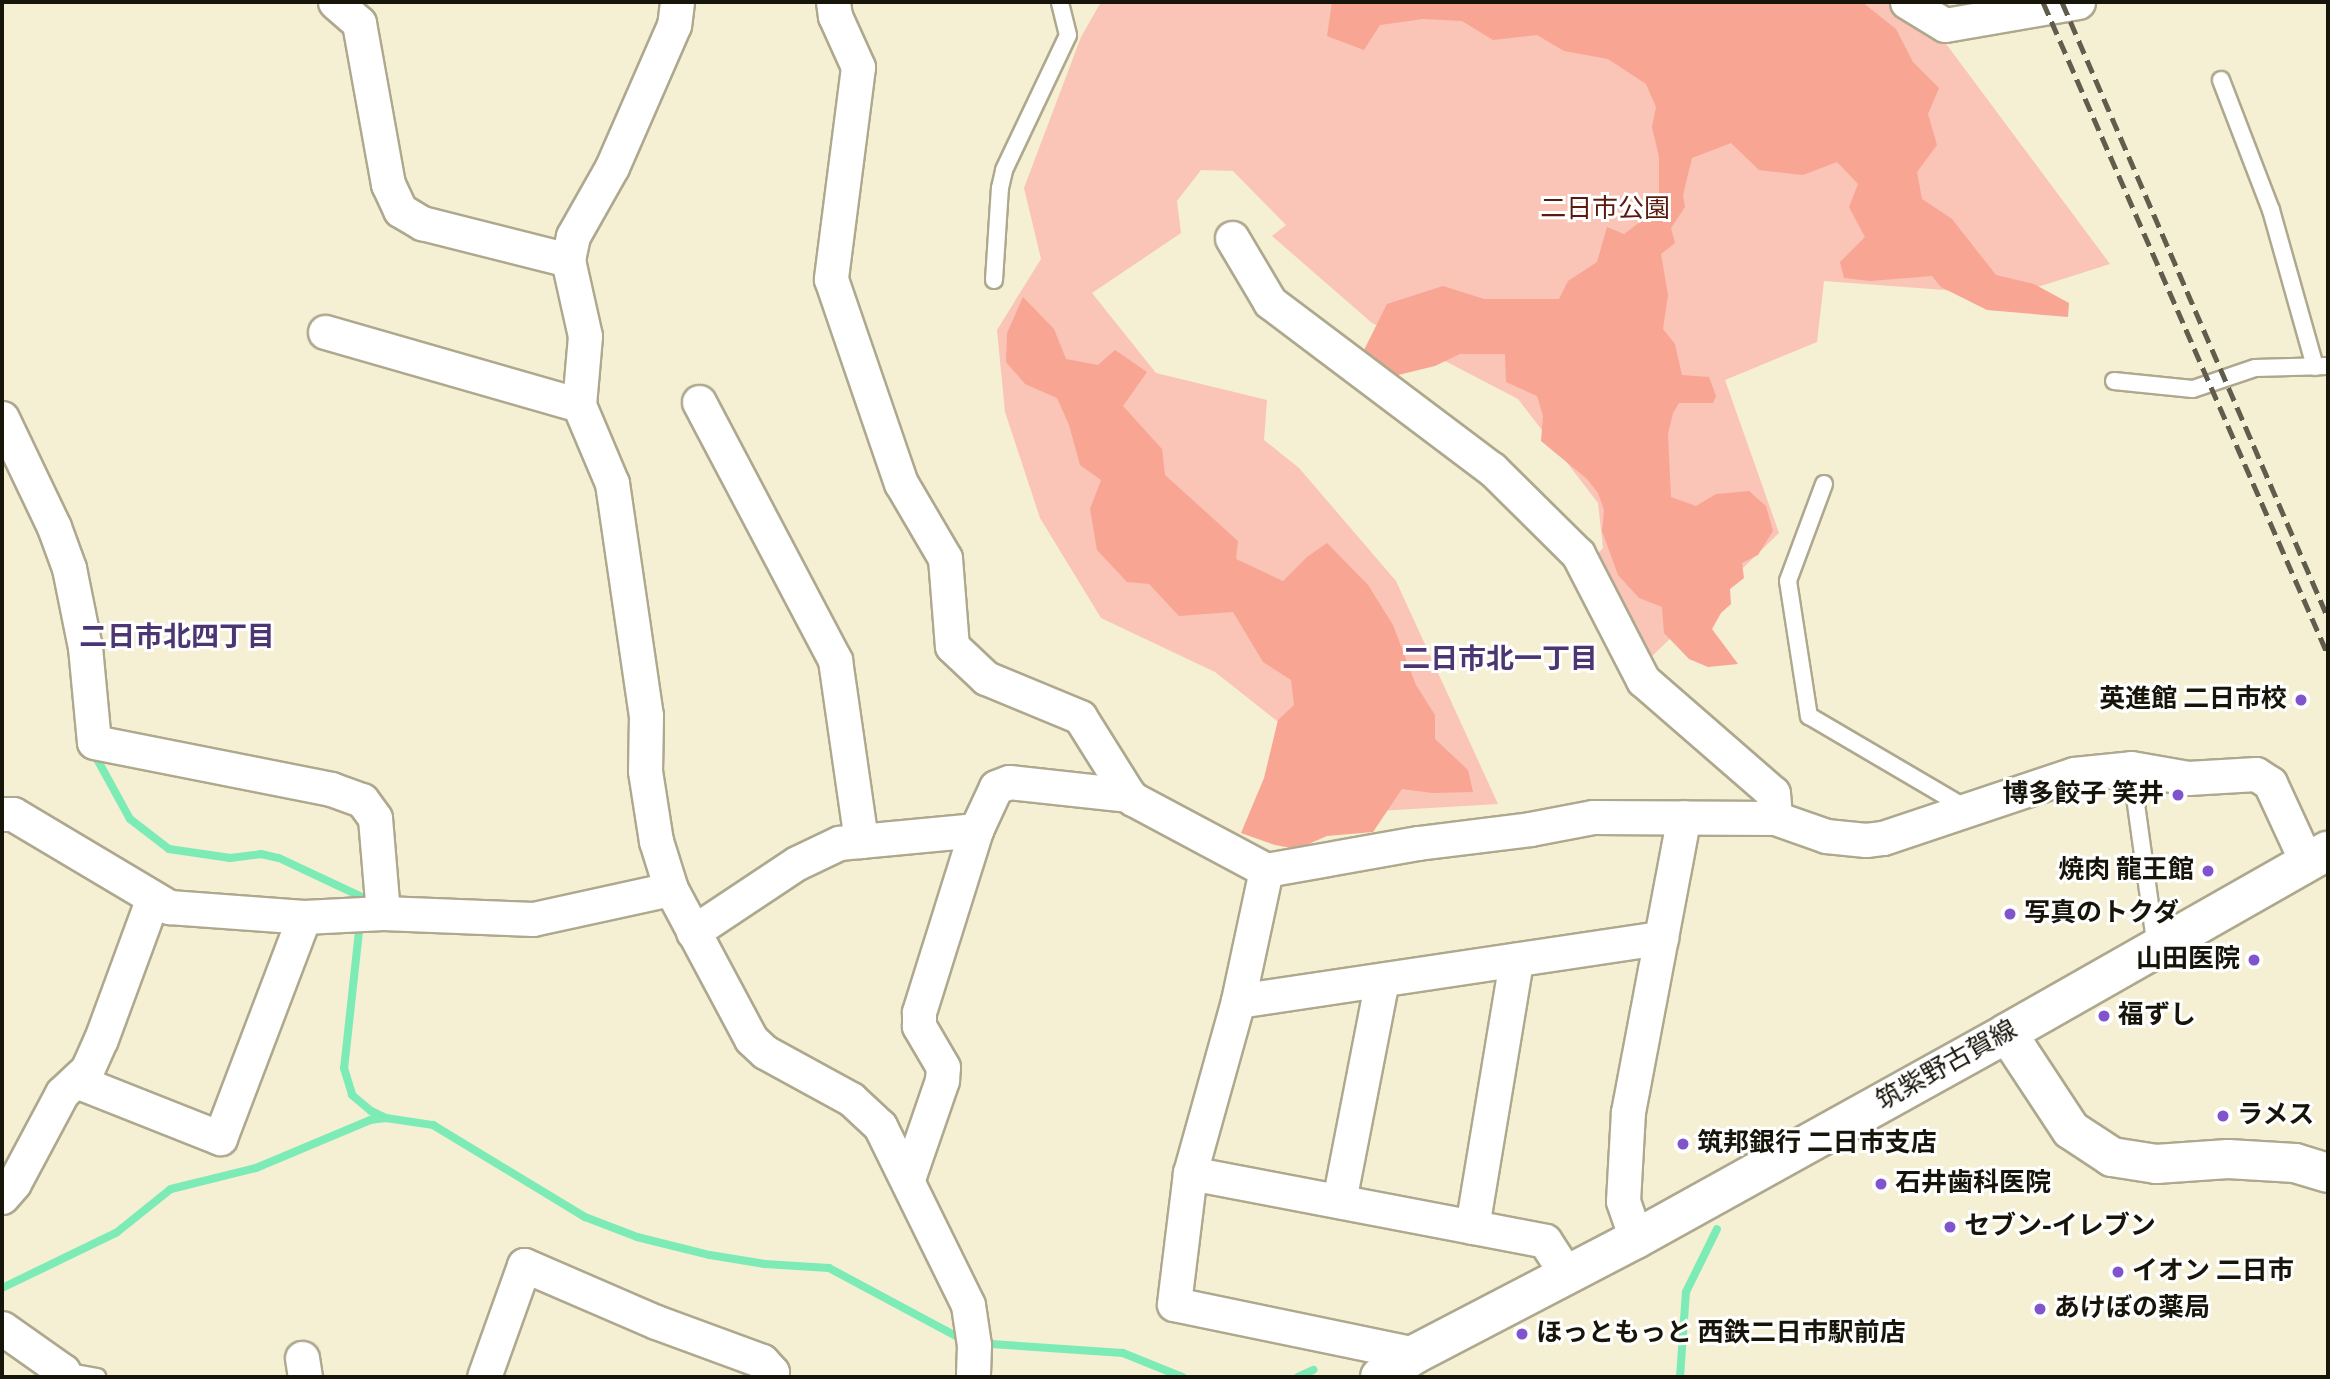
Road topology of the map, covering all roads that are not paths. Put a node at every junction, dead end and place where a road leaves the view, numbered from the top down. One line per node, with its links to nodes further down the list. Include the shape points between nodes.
1 (335, 2): 9 (street, via 359,23 388,184 400,209 422,223)
2 (677, 2): 9 (street, via 674,25 612,167 573,236)
3 (833, 2): 19 (street, via 858,67 831,279 901,483 945,558 952,646 986,678 1080,717)
4 (1060, 2): 10 (lane, via 1068,35 1004,170)
5 (1907, 2): 6 (street, via 1945,25)
6 (2078, 2)
7 (2221, 80): 12 (lane, via 2271,210)
8 (1232, 238): 23 (street, via 1270,302 1492,469 1577,554 1643,680 1773,793)
9 (568, 260): 15 (street, via 585,336)
10 (994, 280)
11 (325, 332): 15 (street)
12 (2321, 366): 13 (lane, via 2255,368 2193,389)
13 (2114, 381)
14 (699, 402): 25 (street, via 835,660)
15 (579, 405): 28 (street, via 612,484 646,715 645,771 656,841)
16 (2, 418): 30 (street, via 69,568 85,647 94,743 331,789 362,800 375,818)
17 (1824, 484): 20 (lane, via 1788,581 1809,716)
18 (2130, 768): 20 (street, via 2074,774); 26 (street, via 2188,778 2256,774 2270,783); 34 (lane)
19 (1129, 794): 24 (street, via 1009,782 996,787); 27 (street)
20 (1968, 809): 23 (street, via 1866,841 1826,836)
21 (2, 814): 29 (street, via 13,814)
22 (1684, 817): 23 (street); 27 (street, via 1593,817); 33 (street)
23 (1774, 818)
24 (976, 830): 25 (street); 42 (street, via 919,1012 919,1026 943,1067)
25 (861, 841): 32 (street, via 839,843 805,859)
26 (2318, 857): 34 (main road, 筑紫野古賀線)
27 (1266, 870): 37 (street)
28 (671, 889): 30 (street, via 533,919); 32 (street)
29 (153, 898): 31 (street, via 169,907); 39 (street, via 102,1039)
30 (383, 913): 31 (street)
31 (304, 917): 39 (street, via 220,1138)
32 (693, 932): 42 (street, via 751,1039 765,1052 870,1113)
33 (1661, 938): 35 (street); 46 (street, via 1628,1112 1623,1200)
34 (2156, 949): 38 (main road, 筑紫野古賀線)
35 (1516, 960): 36 (street); 45 (street)
36 (1382, 980): 37 (street); 44 (street)
37 (1238, 1002): 40 (street)
38 (2007, 1034): 41 (main road, via 2071,1130 2112,1157 2156,1164 2228,1159 2295,1163); 46 (main road, 筑紫野古賀線)
39 (76, 1082): 43 (street, via 62,1093)
40 (1190, 1172): 44 (street); 49 (street, via 1174,1304)
41 (2328, 1173)
42 (908, 1179): 54 (street, via 968,1305)
43 (2, 1198)
44 (1339, 1200): 45 (street)
45 (1472, 1227): 47 (street, via 1545,1241)
46 (1636, 1239): 47 (main road, 筑紫野古賀線)
47 (1567, 1275): 49 (main road, 筑紫野古賀線)
48 (2, 1328): 50 (street)
49 (1415, 1354): 55 (main road, 筑紫野古賀線)
50 (61, 1374): 51 (lane)
51 (97, 1377)
52 (484, 1377): 53 (street, via 524,1265 762,1361)
53 (771, 1377)
54 (973, 1377)
55 (1380, 1377)

